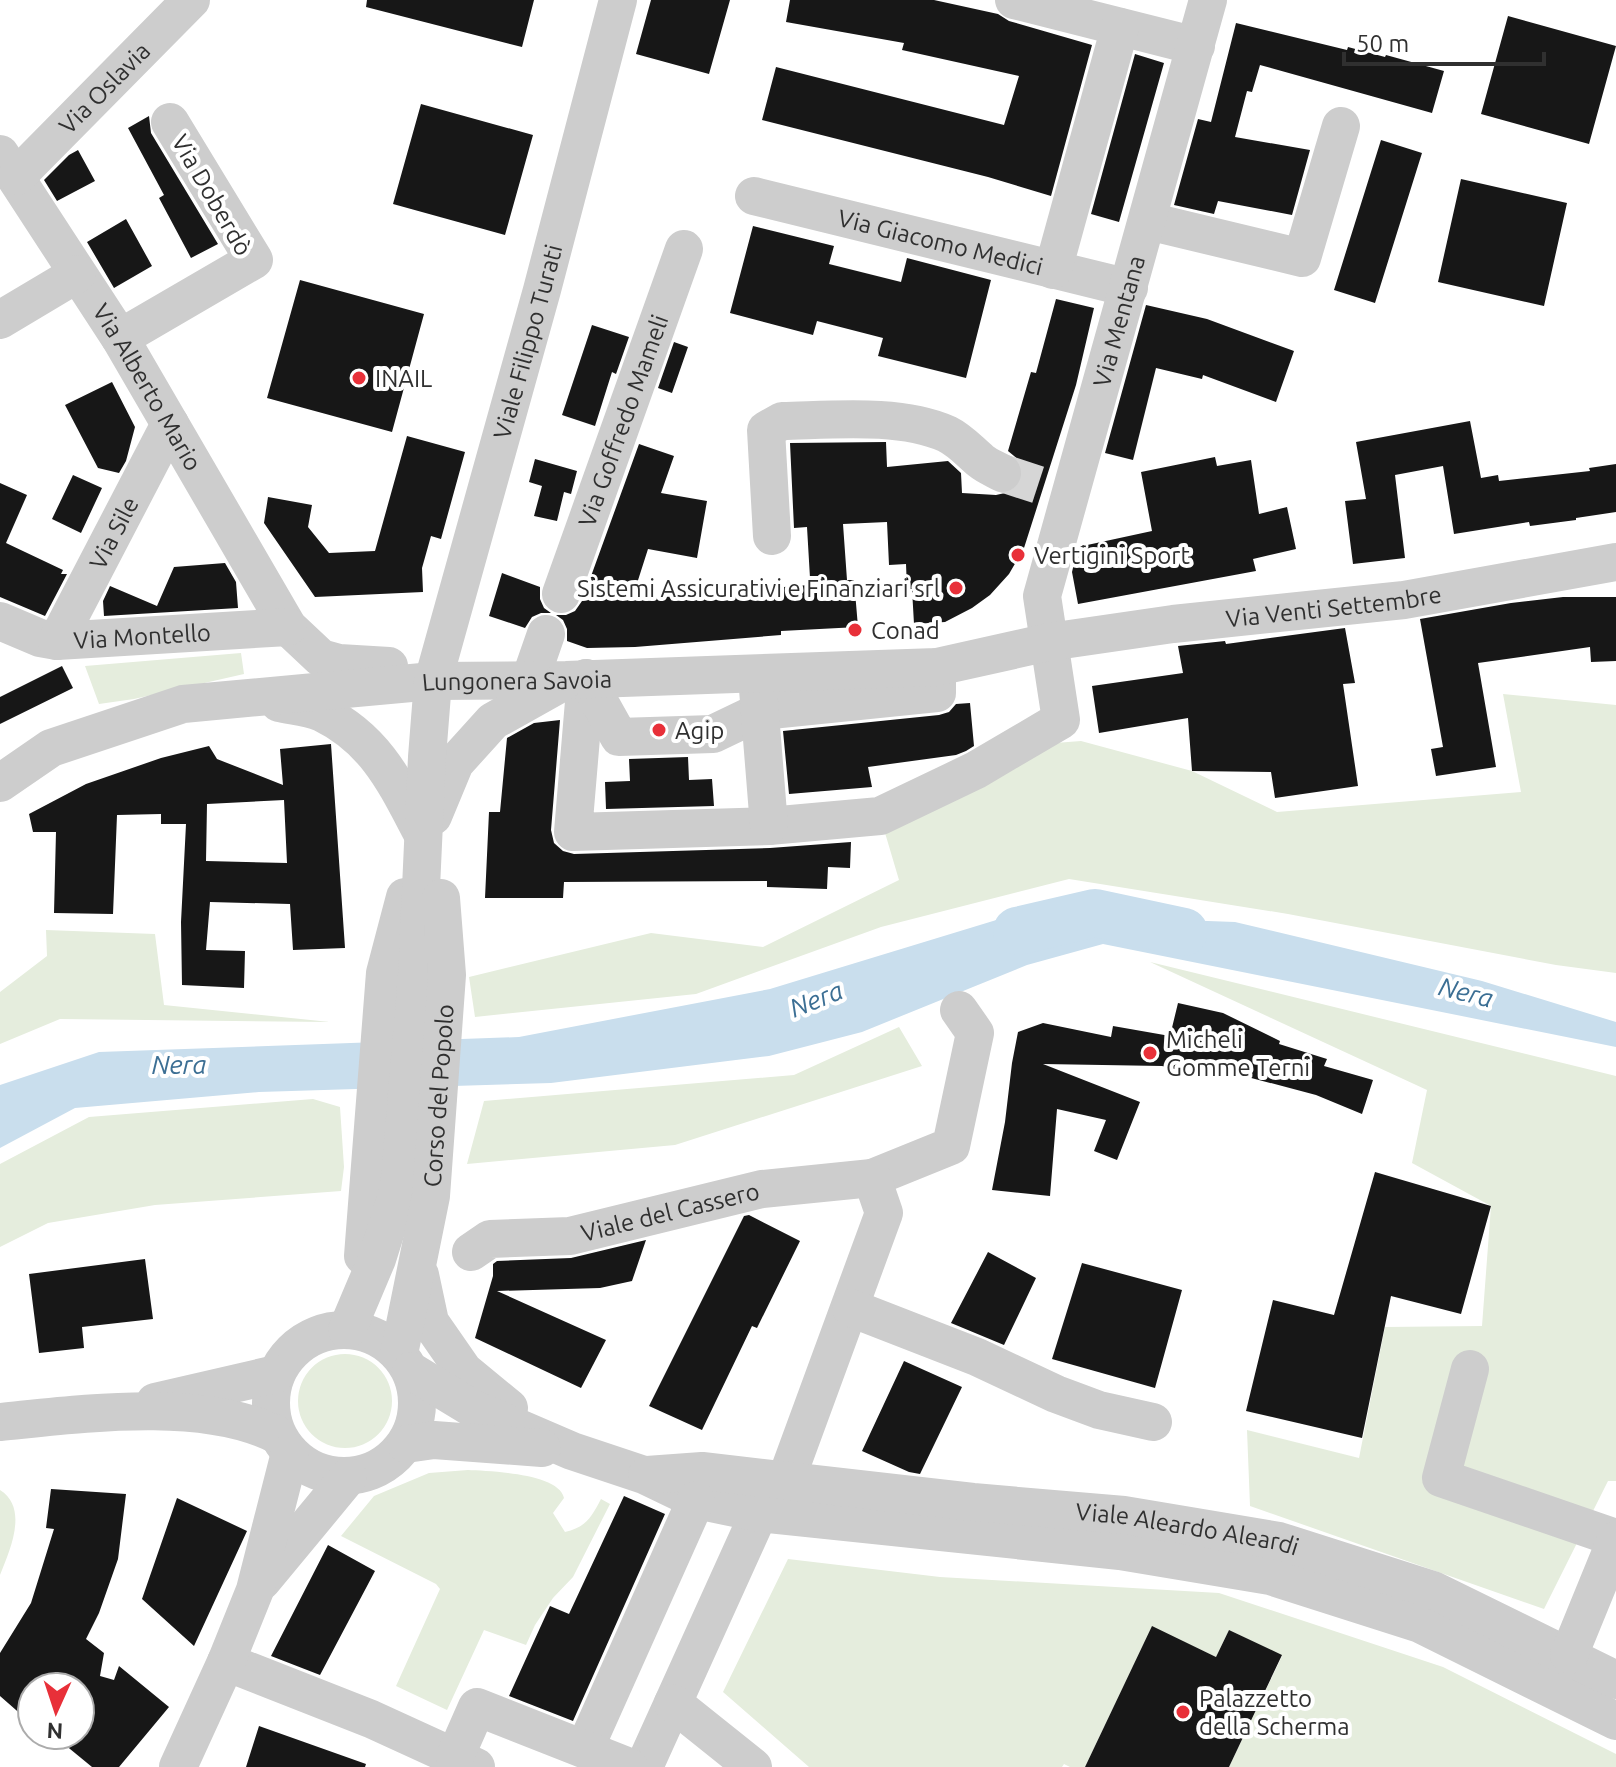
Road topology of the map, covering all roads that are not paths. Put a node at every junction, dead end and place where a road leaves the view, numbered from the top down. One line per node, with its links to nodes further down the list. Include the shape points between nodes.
1 (191, 0): 9 (street, Via Oslavia)
2 (618, 0): 31 (street, Viale Filippo Turati)
3 (1014, 0): 5 (street)
4 (1208, 0): 6 (street, Via Mentana)
5 (1120, 27): 6 (street); 13 (street)
6 (1196, 46): 11 (street, Via Mentana)
7 (170, 122): 17 (street, Via Doberdò, via 254,260)
8 (1341, 126): 11 (street, via 1302,258)
9 (8, 165): 14 (street, Via Alberto Mario)
10 (754, 196): 13 (street, Via Giacomo Medici)
11 (1148, 221): 15 (street, Via Mentana)
12 (684, 249): 22 (street, Via Goffredo Mameli)
13 (1053, 270): 15 (street, Via Giacomo Medici)
14 (77, 274): 16 (street); 17 (street, Via Alberto Mario)
15 (1129, 288): 27 (street, Via Mentana, via 1058,491 1042,596)
16 (0, 320)
17 (120, 338): 18 (street, Via Alberto Mario)
18 (170, 424): 24 (street, Via Alberto Mario); 26 (street, Via Sile)
19 (1002, 473): 20 (street, via 966,446 922,426 782,421 766,430)
20 (772, 536)
21 (1616, 562): 27 (street, Via Venti Settembre, via 1404,600)
22 (561, 594)
23 (0, 621): 26 (street, Via Montello)
24 (288, 627): 26 (street, Via Montello); 31 (street, Via Alberto Mario, via 321,658 389,666); 32 (street, Via Alberto Mario, via 288,670)
25 (546, 634): 30 (street)
26 (57, 641)
27 (1049, 642): 28 (street, Lungonera Savoia); 35 (street, Via Mentana, via 1061,720 976,770 880,816)
28 (937, 667): 29 (street, Lungonera Savoia); 33 (street, via 937,693)
29 (757, 674): 30 (street, Lungonera Savoia); 33 (street)
30 (561, 679): 31 (street, Lungonera Savoia); 33 (street, via 619,737 713,734); 35 (street, via 573,832); 36 (street, via 493,721 455,763)
31 (433, 681): 32 (street, Lungonera Savoia); 36 (street, Corso del Popolo)
32 (253, 697): 34 (street, Lungonera Savoia, via 183,704 51,748); 36 (street, via 320,712 357,736 383,762)
33 (761, 711): 35 (street)
34 (0, 783)
35 (769, 826)
36 (424, 837): 37 (street, Corso del Popolo); 37 (street, Corso del Popolo, via 440,891)
37 (416, 974): 40 (street, Corso del Popolo); 40 (street, Corso del Popolo)
38 (959, 1010): 39 (street, Viale del Cassero, via 975,1033 951,1146)
39 (872, 1178): 41 (street, Viale del Cassero, via 762,1189 570,1236 490,1239); 44 (street, via 884,1213)
40 (399, 1191): 42 (street, Corso del Popolo); 43 (street); 45 (street, Corso del Popolo)
41 (471, 1252)
42 (418, 1266): 43 (street, Corso del Popolo); 52 (street, via 430,1322 464,1371)
43 (408, 1306): 46 (street, Corso del Popolo)
44 (851, 1308): 51 (street, via 1056,1394); 56 (street)
45 (347, 1330): 46 (street, via 384,1341); 48 (street, via 318,1334 305,1342)
46 (405, 1362): 52 (street, via 472,1408); 54 (street, via 417,1389 418,1408)
47 (1470, 1369): 59 (street, via 1441,1478)
48 (276, 1374): 49 (street); 53 (street, via 271,1415)
49 (121, 1411): 50 (street); 53 (street, via 223,1418 266,1429)
50 (0, 1422)
51 (1153, 1422)
52 (557, 1443): 54 (street); 57 (street, via 644,1475)
53 (284, 1444): 55 (street, via 306,1466); 60 (street)
54 (406, 1444): 55 (street, via 390,1461)
55 (348, 1477): 60 (street)
56 (786, 1480): 57 (street); 58 (street); 62 (street, Viale Aleardo Aleardi, via 1124,1515 1279,1541 1433,1590)
57 (699, 1485): 58 (street); 68 (street)
58 (759, 1513): 61 (street, Viale Aleardo Aleardi, via 1120,1551 1270,1576 1420,1624); 65 (street)
59 (1616, 1539): 62 (street)
60 (255, 1590): 63 (street)
61 (1468, 1647): 62 (street, Viale Aleardo Aleardi, via 1516,1657); 67 (street, Viale Aleardo Aleardi)
62 (1569, 1655): 64 (street, Viale Aleardo Aleardi); 66 (street, Viale Aleardo Aleardi)
63 (226, 1662): 69 (street); 70 (street)
64 (1616, 1680)
65 (673, 1703): 72 (street); 73 (street)
66 (1616, 1710)
67 (1616, 1721)
68 (585, 1748): 69 (street, via 477,1707); 71 (street)
69 (465, 1762)
70 (178, 1767)
71 (629, 1767)
72 (644, 1767)
73 (753, 1767)

